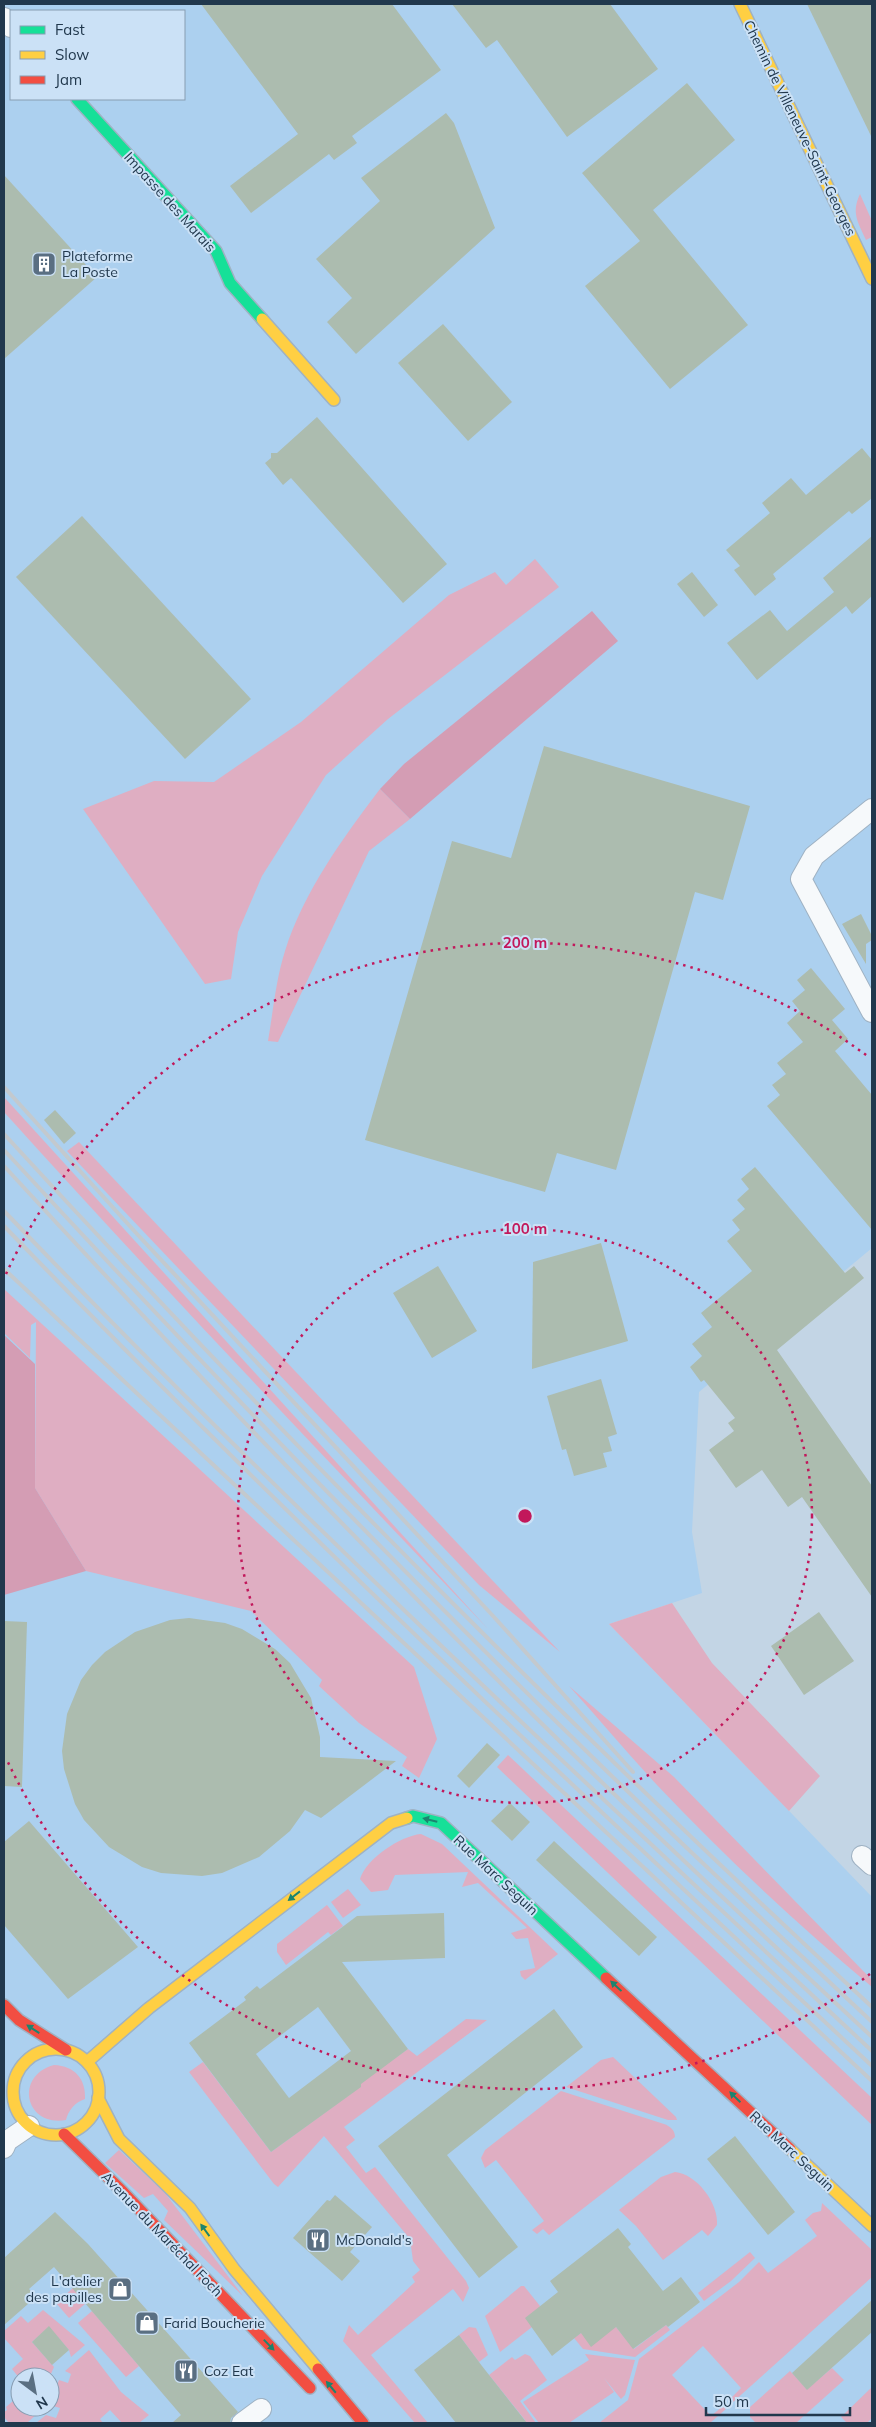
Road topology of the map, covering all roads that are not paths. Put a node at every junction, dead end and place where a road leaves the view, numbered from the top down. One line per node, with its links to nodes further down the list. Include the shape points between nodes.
1 (740, 4): 3 (street, Chemin de Villeneuve-Saint-Georges)
2 (78, 100): 4 (street, Impasse des Marais, via 216,251 230,283)
3 (872, 279)
4 (334, 400)
5 (872, 809): 6 (street, via 814,856 801,879)
6 (872, 1012)
7 (4, 2005): 8 (street, one-way to 7, via 18,2020)
8 (66, 2050): 9 (street); 11 (street, via 53,2049 34,2055 20,2068)
9 (87, 2062): 12 (street, via 98,2085); 16 (street, Rue Marc Seguin, one-way to 9, via 441,1823 413,1816 391,1823 150,2008)
10 (8, 2068): 11 (street)
11 (14, 2080): 13 (street, via 15,2106)
12 (98, 2098): 14 (street, via 96,2110 87,2122); 20 (street, Avenue du Maréchal Foch, one-way to 12, via 234,2269 190,2208 119,2139)
13 (29, 2126): 14 (street, via 40,2132); 15 (street, via 7,2141)
14 (64, 2134): 17 (street, Avenue du Maréchal Foch, one-way to 17)
15 (4, 2148)
16 (872, 2226)
17 (315, 2394)
18 (261, 2409): 19 (street)
19 (242, 2423)
20 (363, 2423)

